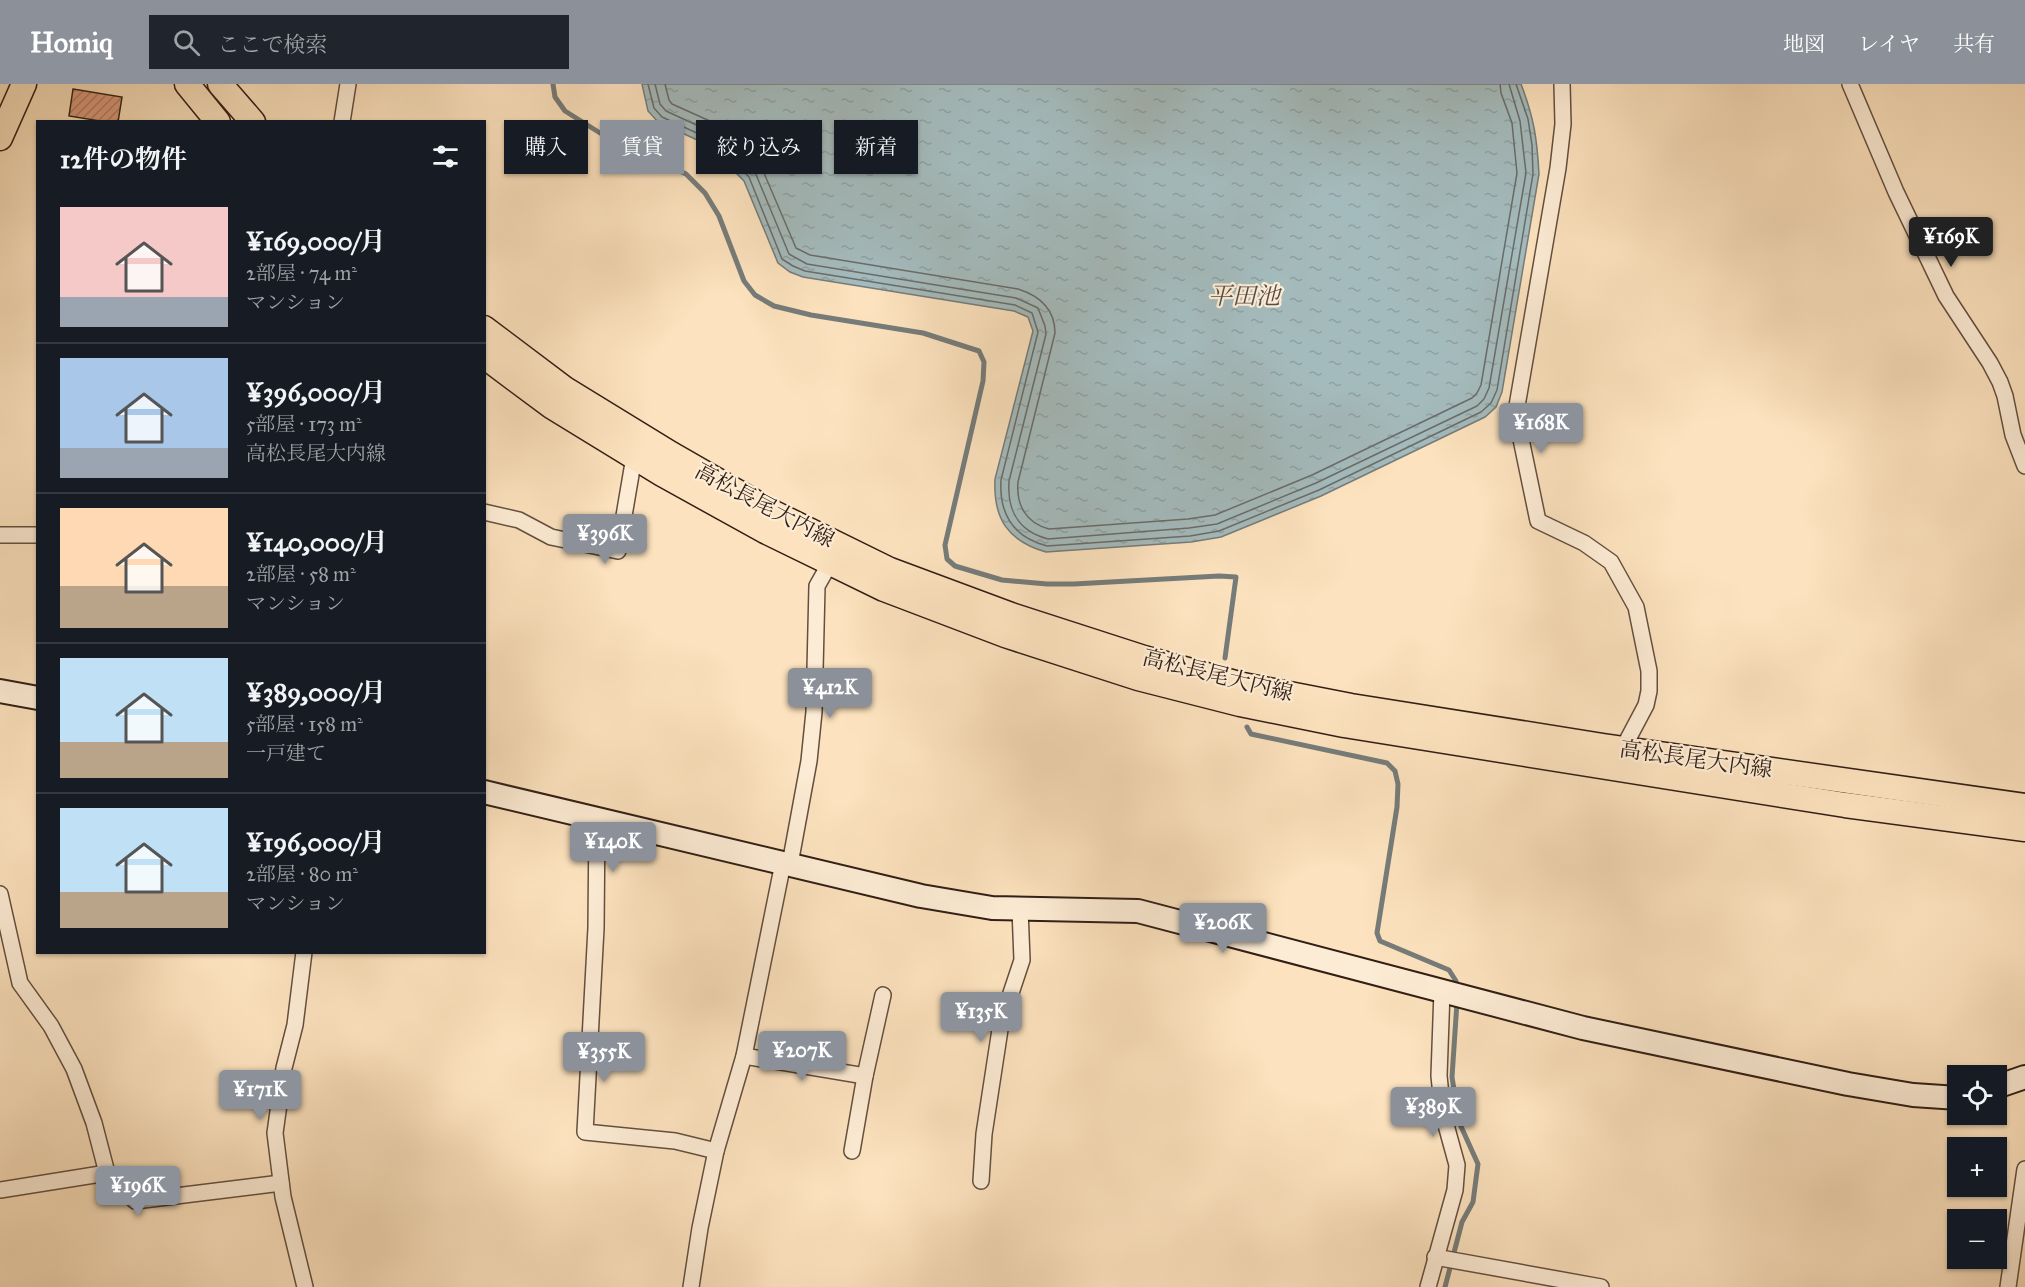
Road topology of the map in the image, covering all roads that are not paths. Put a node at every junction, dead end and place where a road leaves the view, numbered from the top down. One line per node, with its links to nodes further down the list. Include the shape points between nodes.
1 (24, 84): 10 (main road)
2 (187, 84): 7 (main road)
3 (220, 84): 8 (main road)
4 (348, 84): 9 (street)
5 (1562, 84): 21 (street, via 1558,168 1517,420 1538,521 1584,543 1611,562 1636,607 1650,692)
6 (1850, 84): 14 (street, via 1946,296 2000,382)
7 (217, 120)
8 (251, 120)
9 (342, 120)
10 (0, 138)
11 (486, 329): 21 (main road, 高松長尾大内線, via 566,388 671,454 774,513 890,570 1011,615 1143,658 1243,685)
12 (486, 357): 13 (main road, 高松長尾大内線, via 551,406)
13 (634, 457): 15 (street, via 618,551 551,537 519,520); 18 (main road, 高松長尾大内線)
14 (2025, 466)
15 (486, 512)
16 (0, 535): 17 (street)
17 (36, 535)
18 (830, 563): 25 (main road, 高松長尾大内線, via 884,589 1005,635 1138,678 1240,704 1600,768); 26 (street, via 817,586 809,761)
19 (0, 691): 20 (street)
20 (36, 698)
21 (1619, 757): 23 (main road, 高松長尾大内線)
22 (486, 792): 24 (street)
23 (2025, 806)
24 (597, 818): 26 (street); 37 (street, via 596,928 585,1132 675,1141)
25 (2025, 829)
26 (787, 864): 28 (street, via 921,896); 32 (street)
27 (0, 894): 40 (street, via 20,983 51,1026 74,1069)
28 (1020, 909): 30 (street, via 1138,911); 41 (street, via 1022,960 1000,1023)
29 (304, 954): 42 (street, via 275,1133)
30 (1442, 991): 36 (street, via 1583,1028 1837,1082); 44 (street, via 1439,1076 1443,1114 1457,1165 1455,1190)
31 (883, 995): 33 (street)
32 (744, 1056): 33 (street); 37 (street)
33 (865, 1076): 38 (street)
34 (2025, 1077): 35 (street)
35 (2007, 1083)
36 (1947, 1097)
37 (716, 1151): 46 (street)
38 (852, 1151)
39 (2025, 1169): 49 (street)
40 (107, 1173): 42 (street, via 135,1201); 43 (street)
41 (981, 1181)
42 (281, 1183): 45 (street)
43 (0, 1190)
44 (1435, 1257): 47 (street); 48 (street)
45 (305, 1287)
46 (692, 1287)
47 (1428, 1287)
48 (1601, 1287)
49 (2008, 1287)

